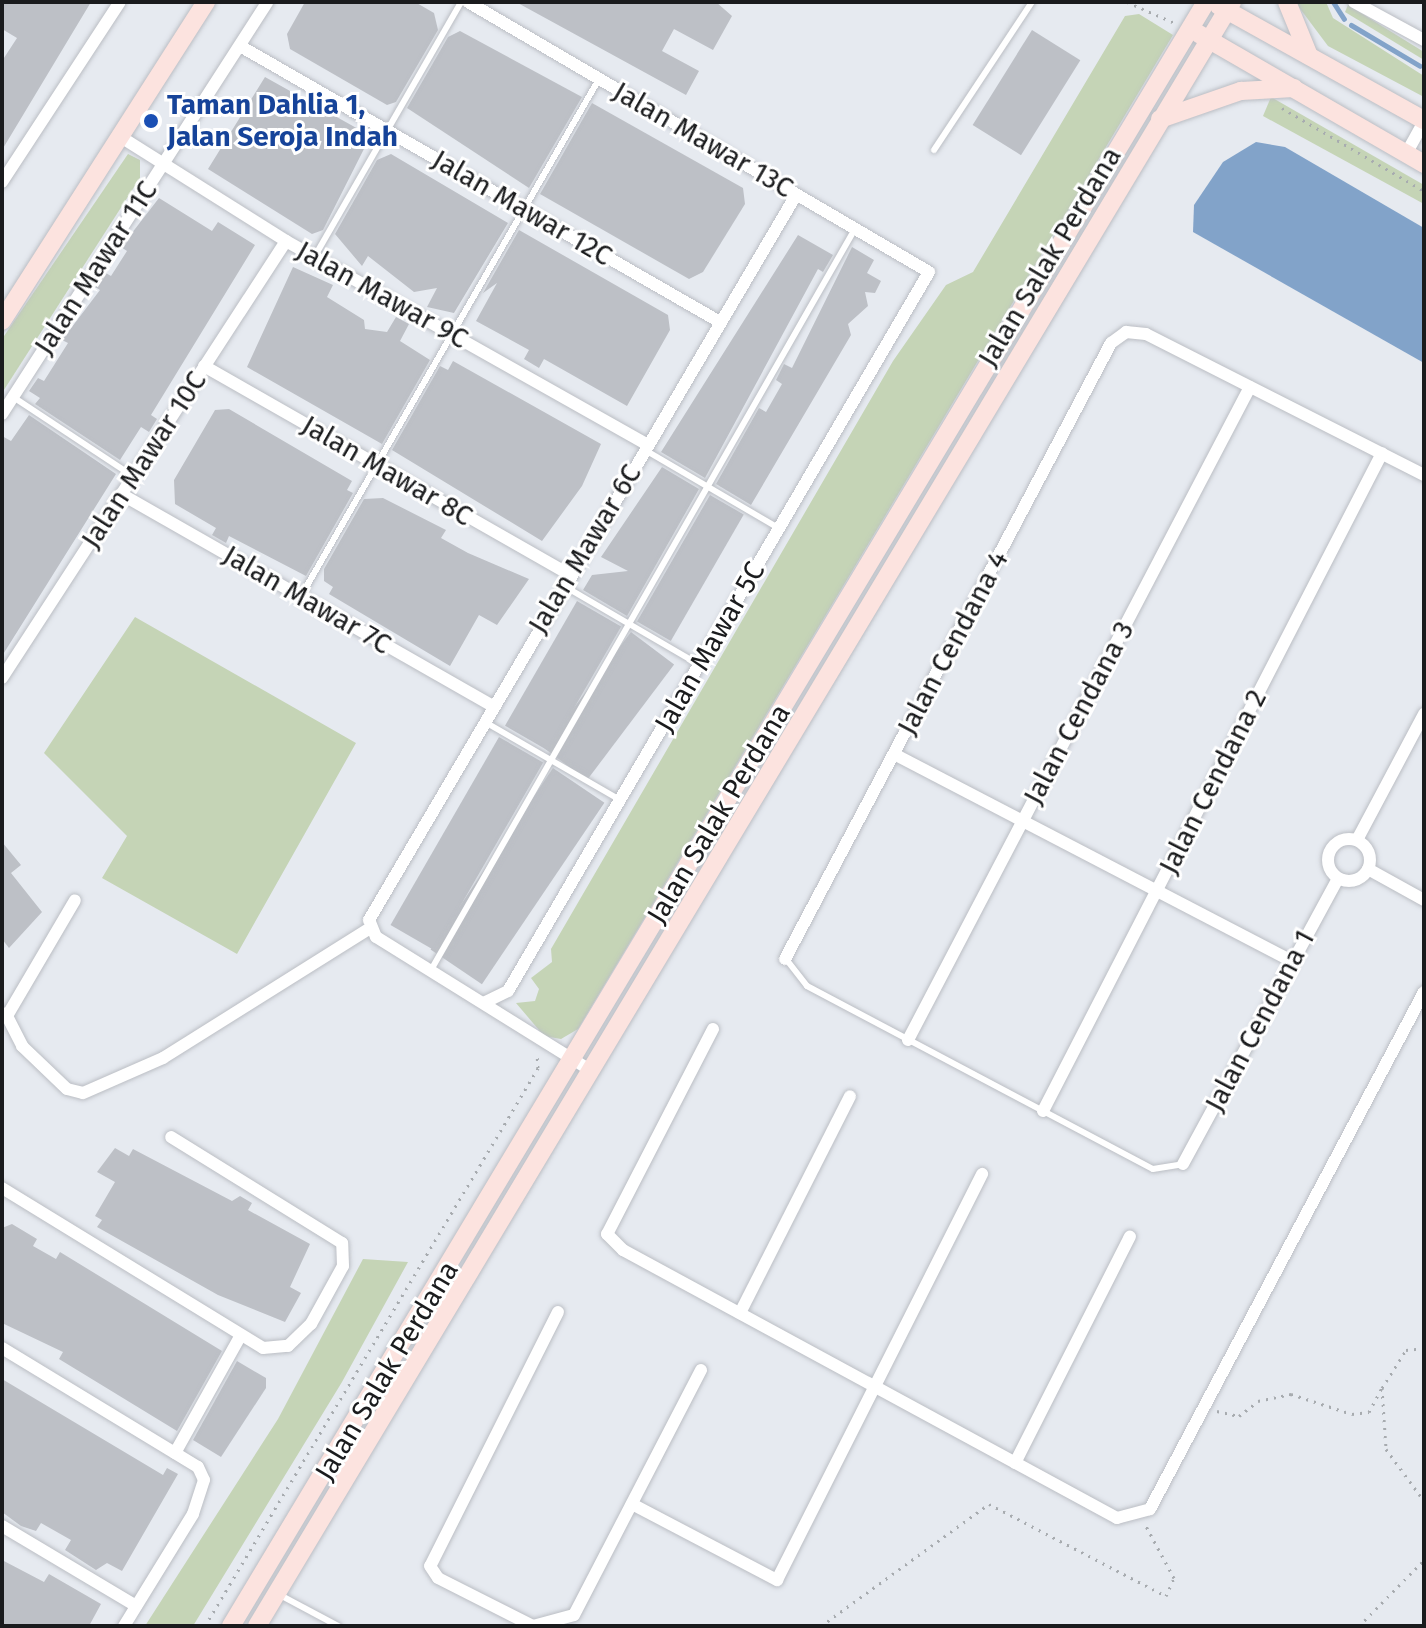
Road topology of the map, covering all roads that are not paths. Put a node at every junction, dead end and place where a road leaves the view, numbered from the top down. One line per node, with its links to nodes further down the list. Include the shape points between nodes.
1 (120, 2): 28 (street)
2 (206, 2): 23 (street)
3 (268, 2): 16 (street, Jalan Mawar 11C)
4 (461, 2): 22 (lane)
5 (468, 2): 12 (street, Jalan Mawar 13C)
6 (495, 2): 12 (street)
7 (1032, 2): 24 (lane)
8 (1206, 2): 13 (street, Jalan Salak Perdana)
9 (1287, 2): 17 (street)
10 (1354, 2): 15 (street)
11 (1224, 5): 14 (street, Jalan Salak Perdana); 17 (street)
12 (488, 14): 18 (street, Jalan Mawar 13C)
13 (1190, 29): 14 (street); 77 (street, Jalan Salak Perdana)
14 (1209, 39): 19 (street); 20 (street, Jalan Salak Perdana)
15 (1424, 40)
16 (240, 46): 22 (street, Jalan Mawar 12C); 26 (street, Jalan Mawar 11C)
17 (1309, 56): 21 (street)
18 (599, 79): 29 (street, Jalan Mawar 13C); 30 (lane)
19 (1294, 88): 20 (street, via 1241,91); 25 (street)
20 (1160, 119): 78 (street, Jalan Salak Perdana)
21 (1424, 120): 25 (street)
22 (387, 130): 30 (street, Jalan Mawar 12C); 33 (lane)
23 (121, 137): 26 (street, Jalan Mawar 9C); 35 (street)
24 (934, 150)
25 (1406, 154): 27 (street)
26 (163, 164): 32 (street, Jalan Mawar 9C); 40 (street, Jalan Mawar 11C)
27 (1424, 164)
28 (2, 182)
29 (796, 195): 31 (street, Jalan Mawar 13C); 36 (street, Jalan Mawar 6C)
30 (524, 209): 36 (street, Jalan Mawar 12C); 37 (lane)
31 (856, 227): 34 (street, Jalan Mawar 13C, via 922,262); 47 (lane)
32 (286, 241): 33 (street, Jalan Mawar 9C); 38 (street, Jalan Mawar 10C)
33 (315, 257): 37 (street, Jalan Mawar 9C)
34 (926, 280): 49 (street, Jalan Mawar 5C)
35 (2, 321)
36 (720, 322): 42 (street, Jalan Mawar 6C)
37 (452, 334): 42 (street, Jalan Mawar 9C); 44 (lane)
38 (204, 366): 44 (street, Jalan Mawar 8C); 46 (street, Jalan Mawar 10C)
39 (1250, 387): 43 (street); 58 (street, Jalan Cendana 4, via 1146,334 1126,332 1111,343); 61 (street, Jalan Cendana 3)
40 (13, 397): 41 (street, Jalan Mawar 11C); 46 (lane)
41 (2, 414)
42 (646, 447): 47 (lane); 50 (street, Jalan Mawar 6C)
43 (1382, 453): 45 (street); 65 (street, Jalan Cendana 2)
44 (377, 465): 50 (street, Jalan Mawar 8C); 51 (lane)
45 (1424, 475)
46 (133, 476): 48 (street, Jalan Mawar 10C)
47 (708, 487): 49 (lane); 52 (lane)
48 (121, 494): 51 (street, Jalan Mawar 7C); 54 (street, Jalan Mawar 10C)
49 (780, 529): 53 (street, Jalan Mawar 5C)
50 (567, 580): 52 (lane); 55 (street, Jalan Mawar 6C)
51 (300, 597): 55 (street, Jalan Mawar 7C)
52 (629, 624): 53 (lane); 59 (lane)
53 (700, 665): 60 (street, Jalan Mawar 5C)
54 (2, 678)
55 (492, 706): 57 (street, Jalan Mawar 6C)
56 (1424, 714): 62 (street)
57 (483, 721): 59 (lane); 68 (street, Jalan Mawar 6C, via 377,904)
58 (894, 754): 61 (street); 69 (street, Jalan Cendana 4)
59 (551, 760): 60 (lane); 71 (lane)
60 (620, 800): 73 (street, Jalan Mawar 5C, via 508,991)
61 (1023, 821): 65 (street); 76 (street, Jalan Cendana 3)
62 (1357, 840): 63 (street, via 1367,849); 64 (street, via 1337,842 1329,853)
63 (1368, 869): 64 (street, via 1351,880); 67 (street)
64 (1338, 878): 70 (street, Jalan Cendana 1)
65 (1157, 891): 70 (street); 80 (street, Jalan Cendana 2)
66 (75, 900): 74 (street)
67 (1424, 900)
68 (369, 929): 71 (street); 74 (street, via 163,1058 83,1093 67,1089 22,1046)
69 (785, 959): 76 (lane, via 807,986)
70 (1291, 961): 82 (street, Jalan Cendana 1)
71 (431, 970): 73 (street)
72 (1424, 992): 93 (street, via 1150,1509 1117,1518)
73 (485, 1002): 77 (street)
74 (4, 1014)
75 (713, 1029): 87 (street, via 607,1234)
76 (908, 1040): 80 (lane)
77 (572, 1059): 78 (street); 99 (street, Jalan Salak Perdana)
78 (590, 1070): 96 (street, Jalan Salak Perdana)
79 (850, 1096): 87 (street)
80 (1043, 1111): 82 (lane, via 1153,1169)
81 (171, 1137): 88 (street, via 342,1243 343,1266 311,1324 288,1346 263,1348)
82 (1183, 1164)
83 (982, 1174): 91 (street)
84 (2, 1188): 88 (street)
85 (1130, 1236): 93 (street)
86 (558, 1312): 94 (street, via 430,1566 438,1578 533,1626 555,1625 574,1615)
87 (740, 1313): 91 (street)
88 (241, 1335): 92 (street)
89 (2, 1348): 92 (street)
90 (701, 1370): 94 (street)
91 (874, 1386): 93 (street); 94 (street, via 777,1580)
92 (175, 1453): 97 (street, via 204,1480 193,1514)
93 (1015, 1463)
94 (632, 1504)
95 (2, 1526): 97 (street)
96 (277, 1593): 100 (street, Jalan Salak Perdana); 101 (lane)
97 (136, 1606): 98 (street)
98 (124, 1626)
99 (231, 1626)
100 (257, 1626)
101 (338, 1626)

